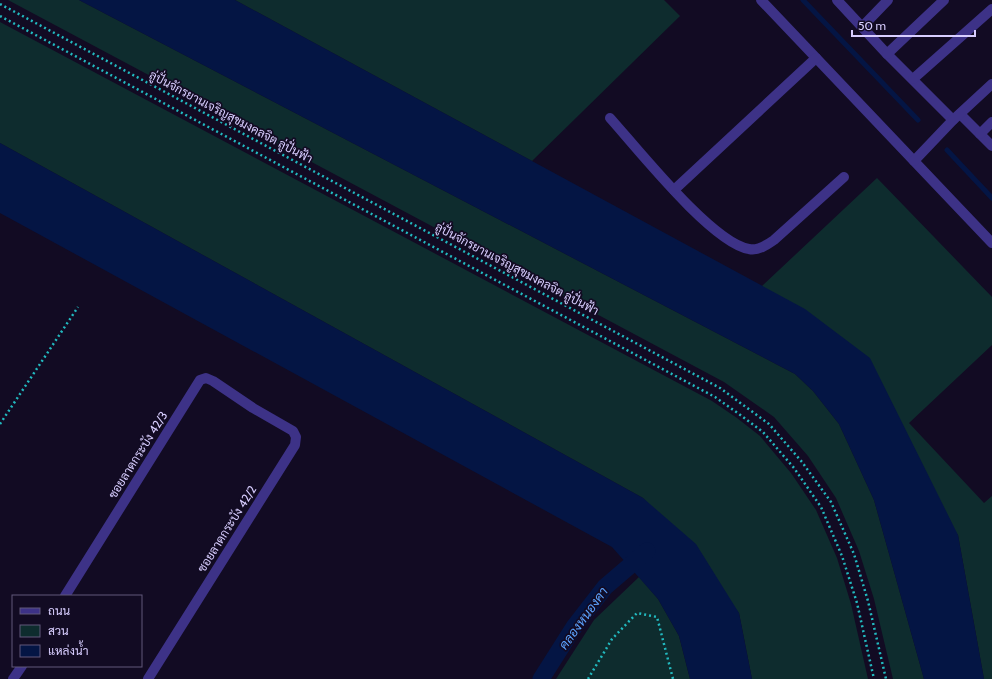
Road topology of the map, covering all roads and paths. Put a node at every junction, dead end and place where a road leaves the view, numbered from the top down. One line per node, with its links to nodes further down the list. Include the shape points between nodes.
1 (761, 0): 10 (street)
2 (837, 0): 8 (street)
3 (888, 0): 8 (street)
4 (944, 0): 9 (street)
5 (0, 4): 32 (path, ลู่ปั่นจักรยานเจริญสุขมงคลจิต ลู่ปั่นฟ้า, via 713,384 745,405 769,424 802,462 831,502 854,554)
6 (992, 9): 11 (street)
7 (0, 16): 31 (path, via 715,397 763,432 794,468 821,507 842,556 858,604)
8 (862, 27): 9 (street)
9 (888, 54): 11 (street)
10 (816, 58): 18 (street); 20 (street)
11 (913, 80): 13 (street)
12 (992, 84): 13 (street)
13 (957, 117): 16 (street); 18 (street)
14 (610, 118): 20 (street)
15 (992, 122): 16 (street)
16 (980, 134): 17 (street)
17 (992, 146)
18 (914, 161): 21 (street)
19 (844, 177): 20 (street, via 774,240 763,247 750,250 725,238 705,222)
20 (674, 190)
21 (992, 243)
22 (78, 307): 24 (path)
23 (253, 408): 25 (street, ซอยลาดกระบัง 42/3, via 213,381 206,378 200,380); 28 (street, ซอยลาดกระบัง 42/2, via 293,432 296,437 295,446)
24 (0, 424)
25 (66, 595)
26 (21, 667): 27 (street)
27 (13, 679)
28 (148, 679)
29 (588, 679): 30 (path, via 612,639 637,613 657,617)
30 (673, 679)
31 (874, 679)
32 (886, 679)

